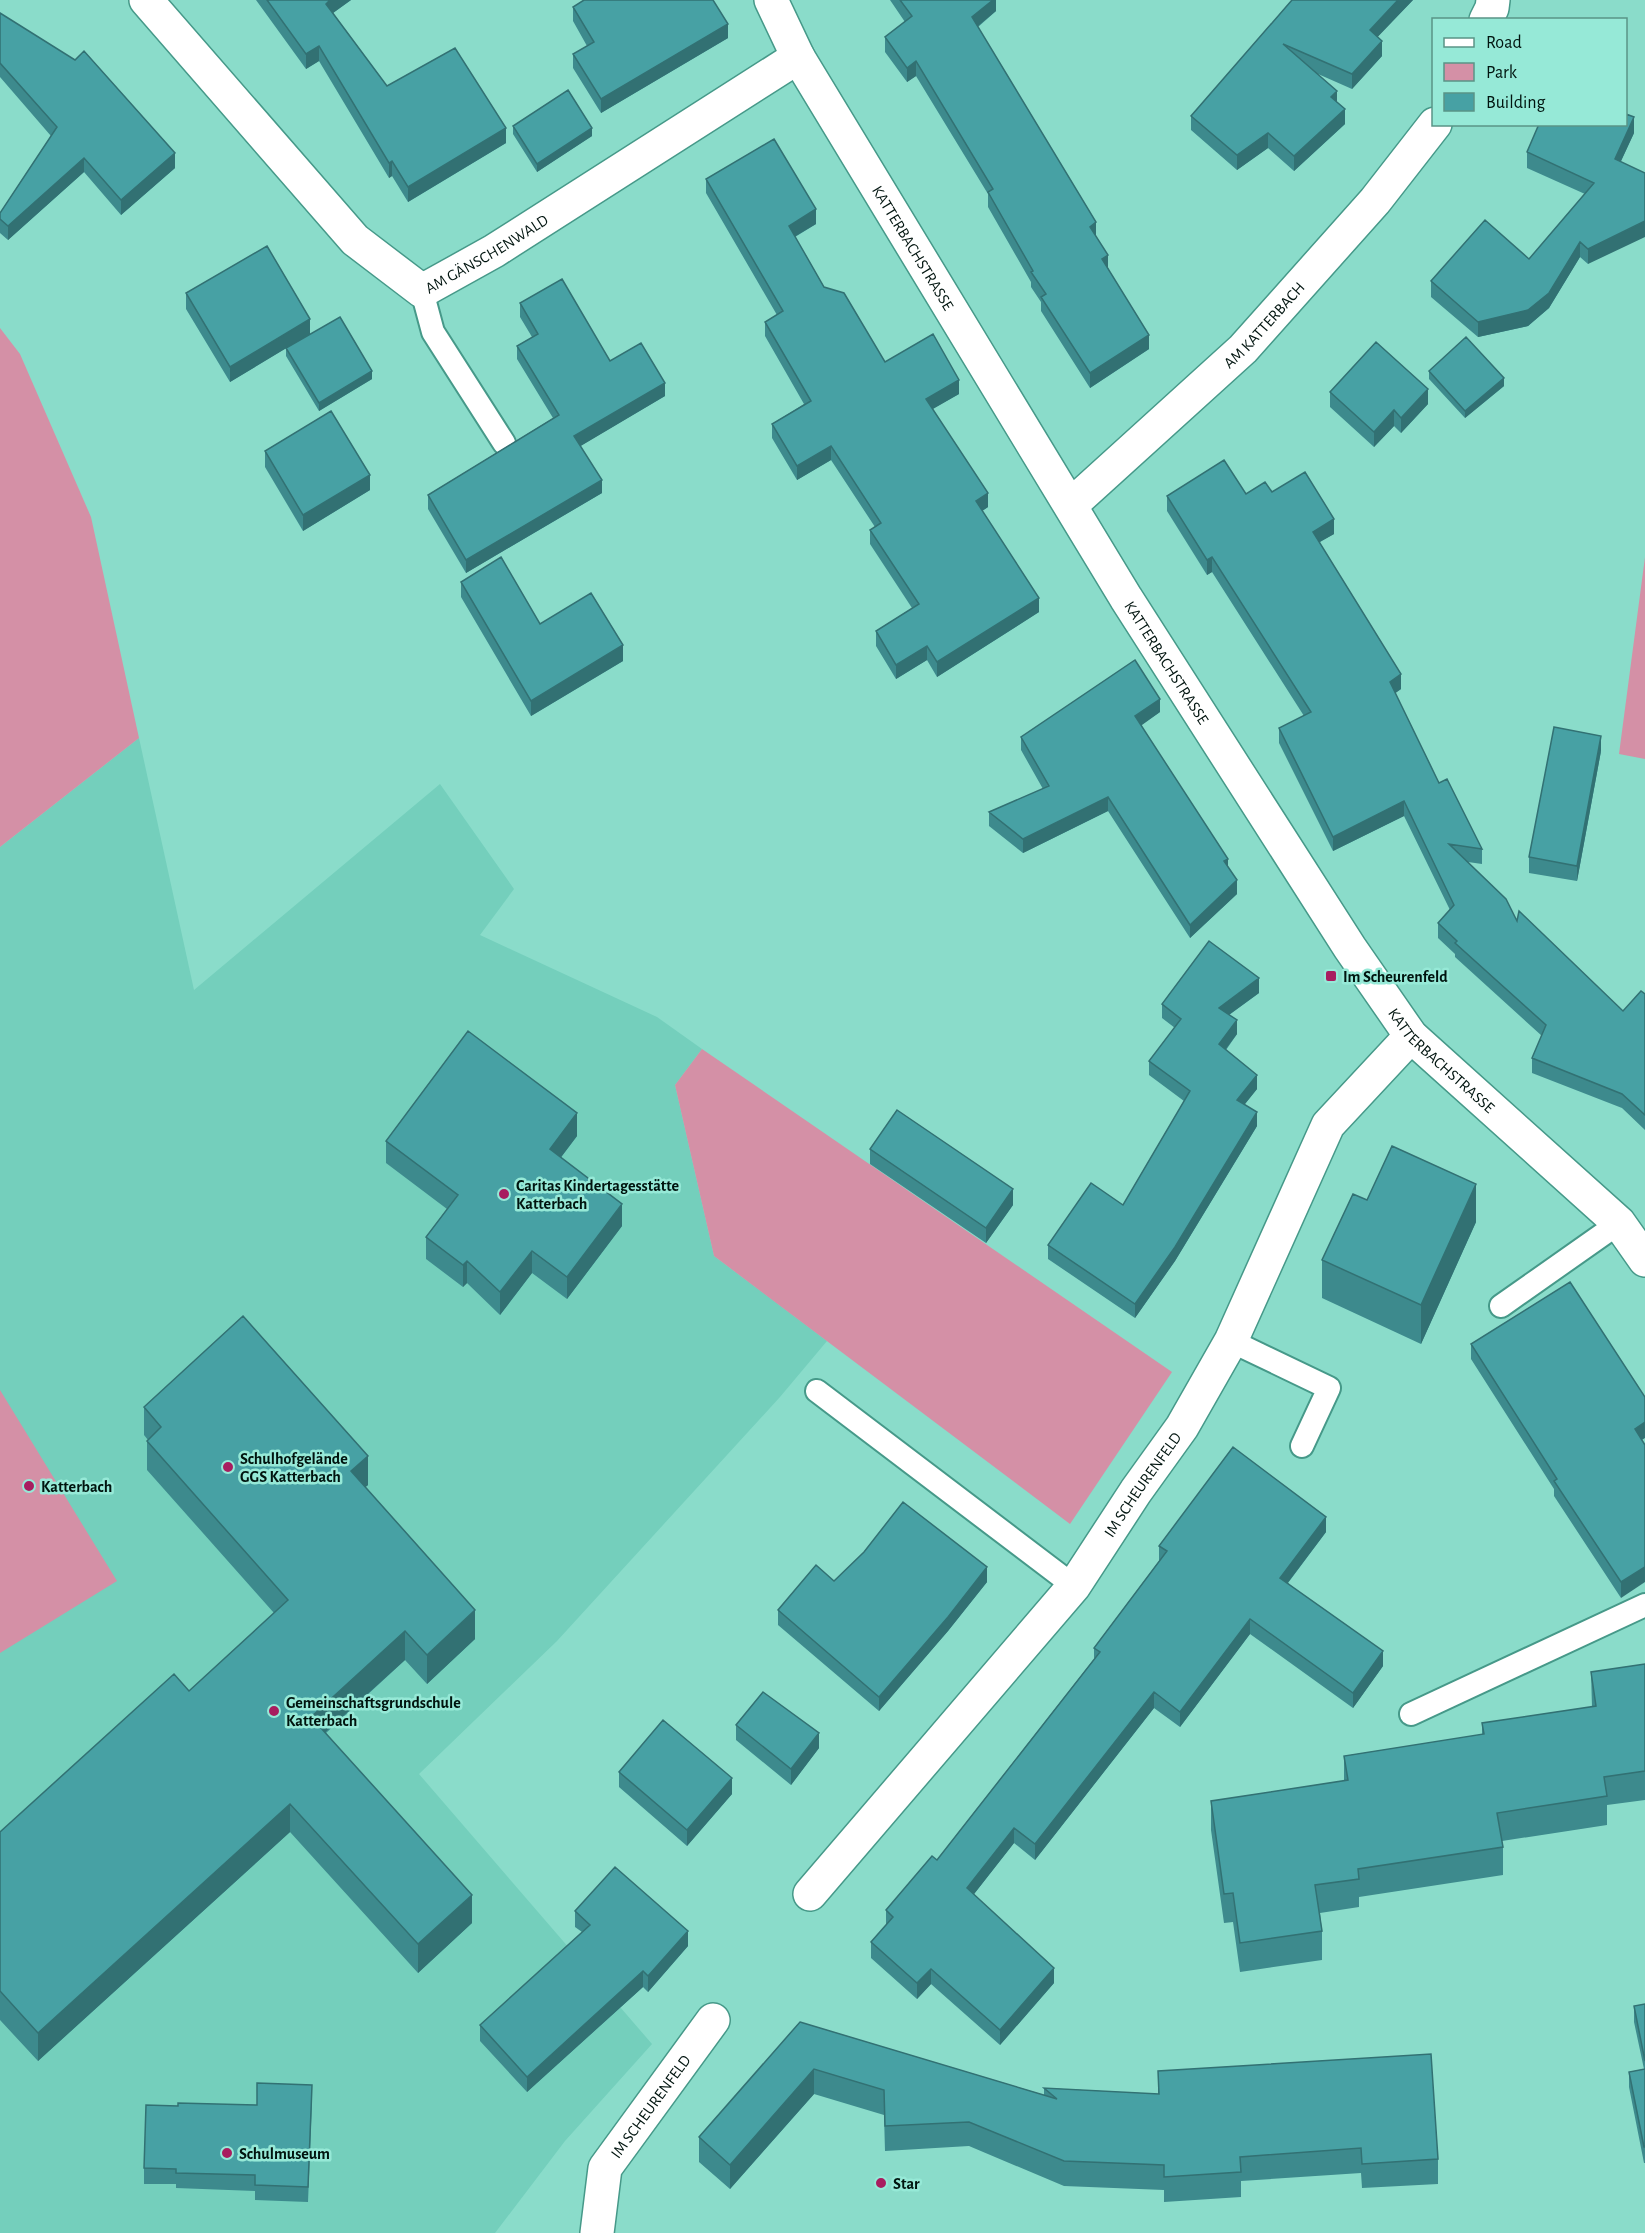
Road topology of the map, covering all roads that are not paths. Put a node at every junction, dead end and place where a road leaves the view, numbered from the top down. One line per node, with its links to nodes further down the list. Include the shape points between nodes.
1 (146, 0): 7 (street, AM GÄNSCHENWALD, via 355,240)
2 (771, 0): 5 (street, KATTERBACHSTRASSE)
3 (1493, 0): 4 (street)
4 (1487, 18)
5 (798, 57): 7 (street, AM GÄNSCHENWALD, via 494,251); 9 (street, KATTERBACHSTRASSE)
6 (1433, 126): 9 (street, AM KATTERBACH, via 1375,201 1243,349)
7 (422, 291): 8 (lane, via 433,332)
8 (504, 443)
9 (1071, 505): 10 (street, KATTERBACHSTRASSE, via 1343,938)
10 (1411, 1036): 11 (street, KATTERBACHSTRASSE); 14 (street, IM SCHEURENFELD, via 1328,1125)
11 (1619, 1223): 12 (street, KATTERBACHSTRASSE); 13 (lane)
12 (1645, 1260)
13 (1501, 1306)
14 (1231, 1341): 16 (lane, via 1329,1388); 17 (street, IM SCHEURENFELD, via 1182,1427)
15 (817, 1391): 17 (lane)
16 (1302, 1446)
17 (1074, 1586): 20 (street, IM SCHEURENFELD)
18 (1645, 1605): 19 (lane)
19 (1411, 1714)
20 (810, 1894)
21 (713, 2020): 22 (street, IM SCHEURENFELD, via 605,2168)
22 (597, 2233)

